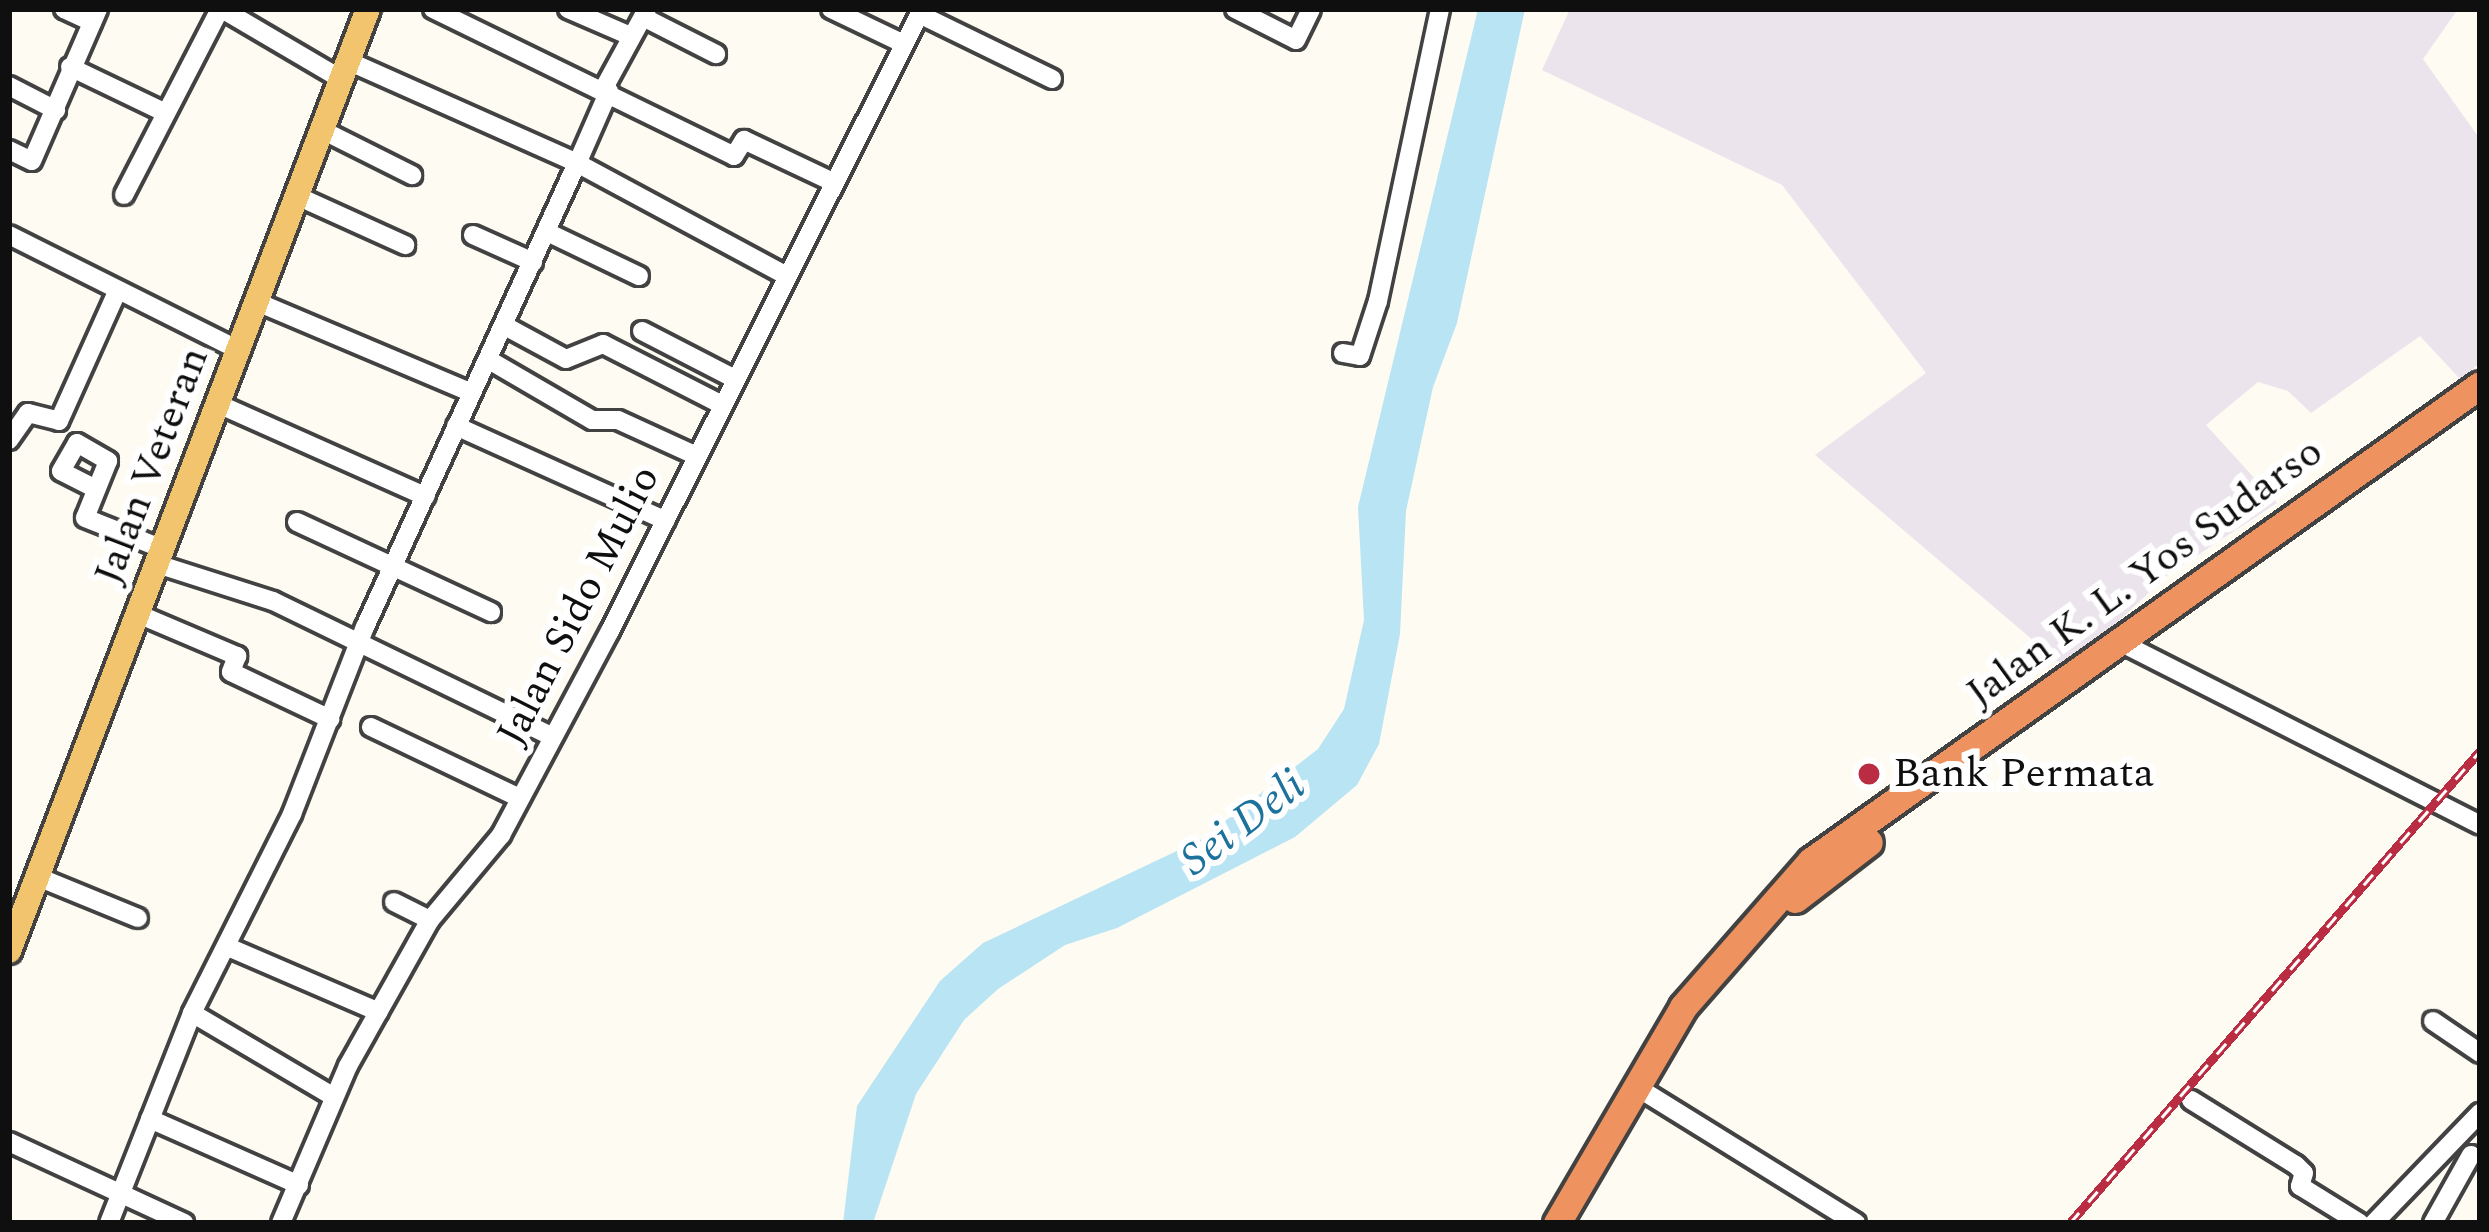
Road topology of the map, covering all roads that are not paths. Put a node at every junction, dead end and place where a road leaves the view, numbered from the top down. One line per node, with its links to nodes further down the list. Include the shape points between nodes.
1 (64, 9): 12 (street)
2 (221, 9): 18 (street); 23 (street)
3 (368, 9): 18 (main road, Jalan Veteran)
4 (433, 9): 21 (street)
5 (568, 9): 13 (street)
6 (831, 9): 14 (street)
7 (1235, 9): 8 (street, via 1296,40)
8 (1311, 9)
9 (1440, 9): 43 (street, via 1378,301 1360,356)
10 (921, 12): 14 (street, Jalan Sido Mulio); 19 (street)
11 (645, 13): 13 (street); 16 (street)
12 (95, 15): 17 (street)
13 (630, 36): 21 (street)
14 (904, 44): 28 (street, Jalan Sido Mulio)
15 (57, 46): 17 (street)
16 (716, 54)
17 (73, 62): 22 (street); 23 (street)
18 (345, 70): 24 (main road, Jalan Veteran); 26 (street)
19 (1052, 79)
20 (9, 86): 22 (street)
21 (607, 89): 26 (street); 28 (street, via 734,156 744,140)
22 (56, 110): 25 (street, via 32,161)
23 (166, 113): 29 (street)
24 (322, 130): 27 (street); 30 (main road, Jalan Veteran)
25 (9, 150)
26 (576, 165): 31 (street); 36 (street)
27 (412, 175)
28 (833, 182): 36 (street, Jalan Sido Mulio)
29 (124, 195)
30 (297, 196): 34 (street); 39 (main road, Jalan Veteran)
31 (547, 232): 35 (street); 37 (street)
32 (9, 235): 38 (street)
33 (473, 235): 35 (street)
34 (405, 245)
35 (533, 262): 40 (street)
36 (784, 274): 45 (street, Jalan Sido Mulio)
37 (639, 276)
38 (117, 292): 42 (street); 52 (street, via 59,421 28,413)
39 (257, 302): 42 (main road, Jalan Veteran); 47 (street)
40 (505, 326): 44 (street); 50 (street, via 566,359 603,344)
41 (642, 331): 45 (street)
42 (238, 350): 49 (main road, Jalan Veteran)
43 (1343, 353)
44 (489, 360): 47 (street); 53 (street, via 592,420 618,420)
45 (734, 378): 50 (street, Jalan Sido Mulio)
46 (2480, 385): 63 (highway, Jalan K. L. Yos Sudarso)
47 (472, 393): 51 (street)
48 (2480, 400): 63 (highway, Jalan K. L. Yos Sudarso)
49 (218, 404): 55 (street); 58 (main road, Jalan Veteran)
50 (722, 405): 53 (street, Jalan Sido Mulio)
51 (456, 426): 55 (street); 56 (street)
52 (9, 440)
53 (697, 456): 56 (street, Jalan Sido Mulio)
54 (94, 488): 58 (street, via 85,518)
55 (425, 496): 59 (street)
56 (666, 521): 66 (street, Jalan Sido Mulio)
57 (297, 522): 59 (street)
58 (160, 556): 61 (main road, Jalan Veteran); 62 (street)
59 (394, 566): 60 (street); 62 (street)
60 (491, 612)
61 (138, 614): 64 (street, via 238,656 231,672); 69 (main road, Jalan Veteran)
62 (360, 640): 64 (street); 66 (street)
63 (2120, 644): 68 (street); 79 (highway, Jalan K. L. Yos Sudarso, via 1773,919)
64 (330, 719): 73 (street)
65 (371, 727): 67 (street)
66 (553, 736): 67 (street, Jalan Sido Mulio)
67 (520, 798): 72 (street, Jalan Sido Mulio, via 501,835)
68 (2480, 824)
69 (38, 877): 71 (street); 74 (main road, Jalan Veteran)
70 (394, 902): 72 (street)
71 (138, 918)
72 (430, 920): 75 (street, Jalan Sido Mulio)
73 (228, 947): 75 (street); 76 (street)
74 (9, 951)
75 (379, 1012): 80 (street, Jalan Sido Mulio)
76 (192, 1013): 80 (street); 83 (street)
77 (2433, 1021): 78 (street)
78 (2480, 1053)
79 (1642, 1089): 92 (highway, Jalan K. L. Yos Sudarso); 93 (highway, Jalan K. L. Yos Sudarso); 94 (street)
80 (334, 1096): 87 (street, Jalan Sido Mulio)
81 (2191, 1100): 95 (street, via 2303,1170 2300,1186)
82 (2480, 1113): 84 (street)
83 (150, 1119): 87 (street); 88 (street)
84 (2447, 1141): 86 (street); 96 (street)
85 (9, 1142): 88 (street)
86 (2476, 1157): 97 (street)
87 (298, 1185): 91 (street, Jalan Sido Mulio)
88 (122, 1192): 89 (street); 90 (street)
89 (109, 1223)
90 (184, 1223)
91 (281, 1223)
92 (1557, 1223)
93 (1575, 1223)
94 (1856, 1223)
95 (2360, 1223)
96 (2374, 1223)
97 (2433, 1223)

